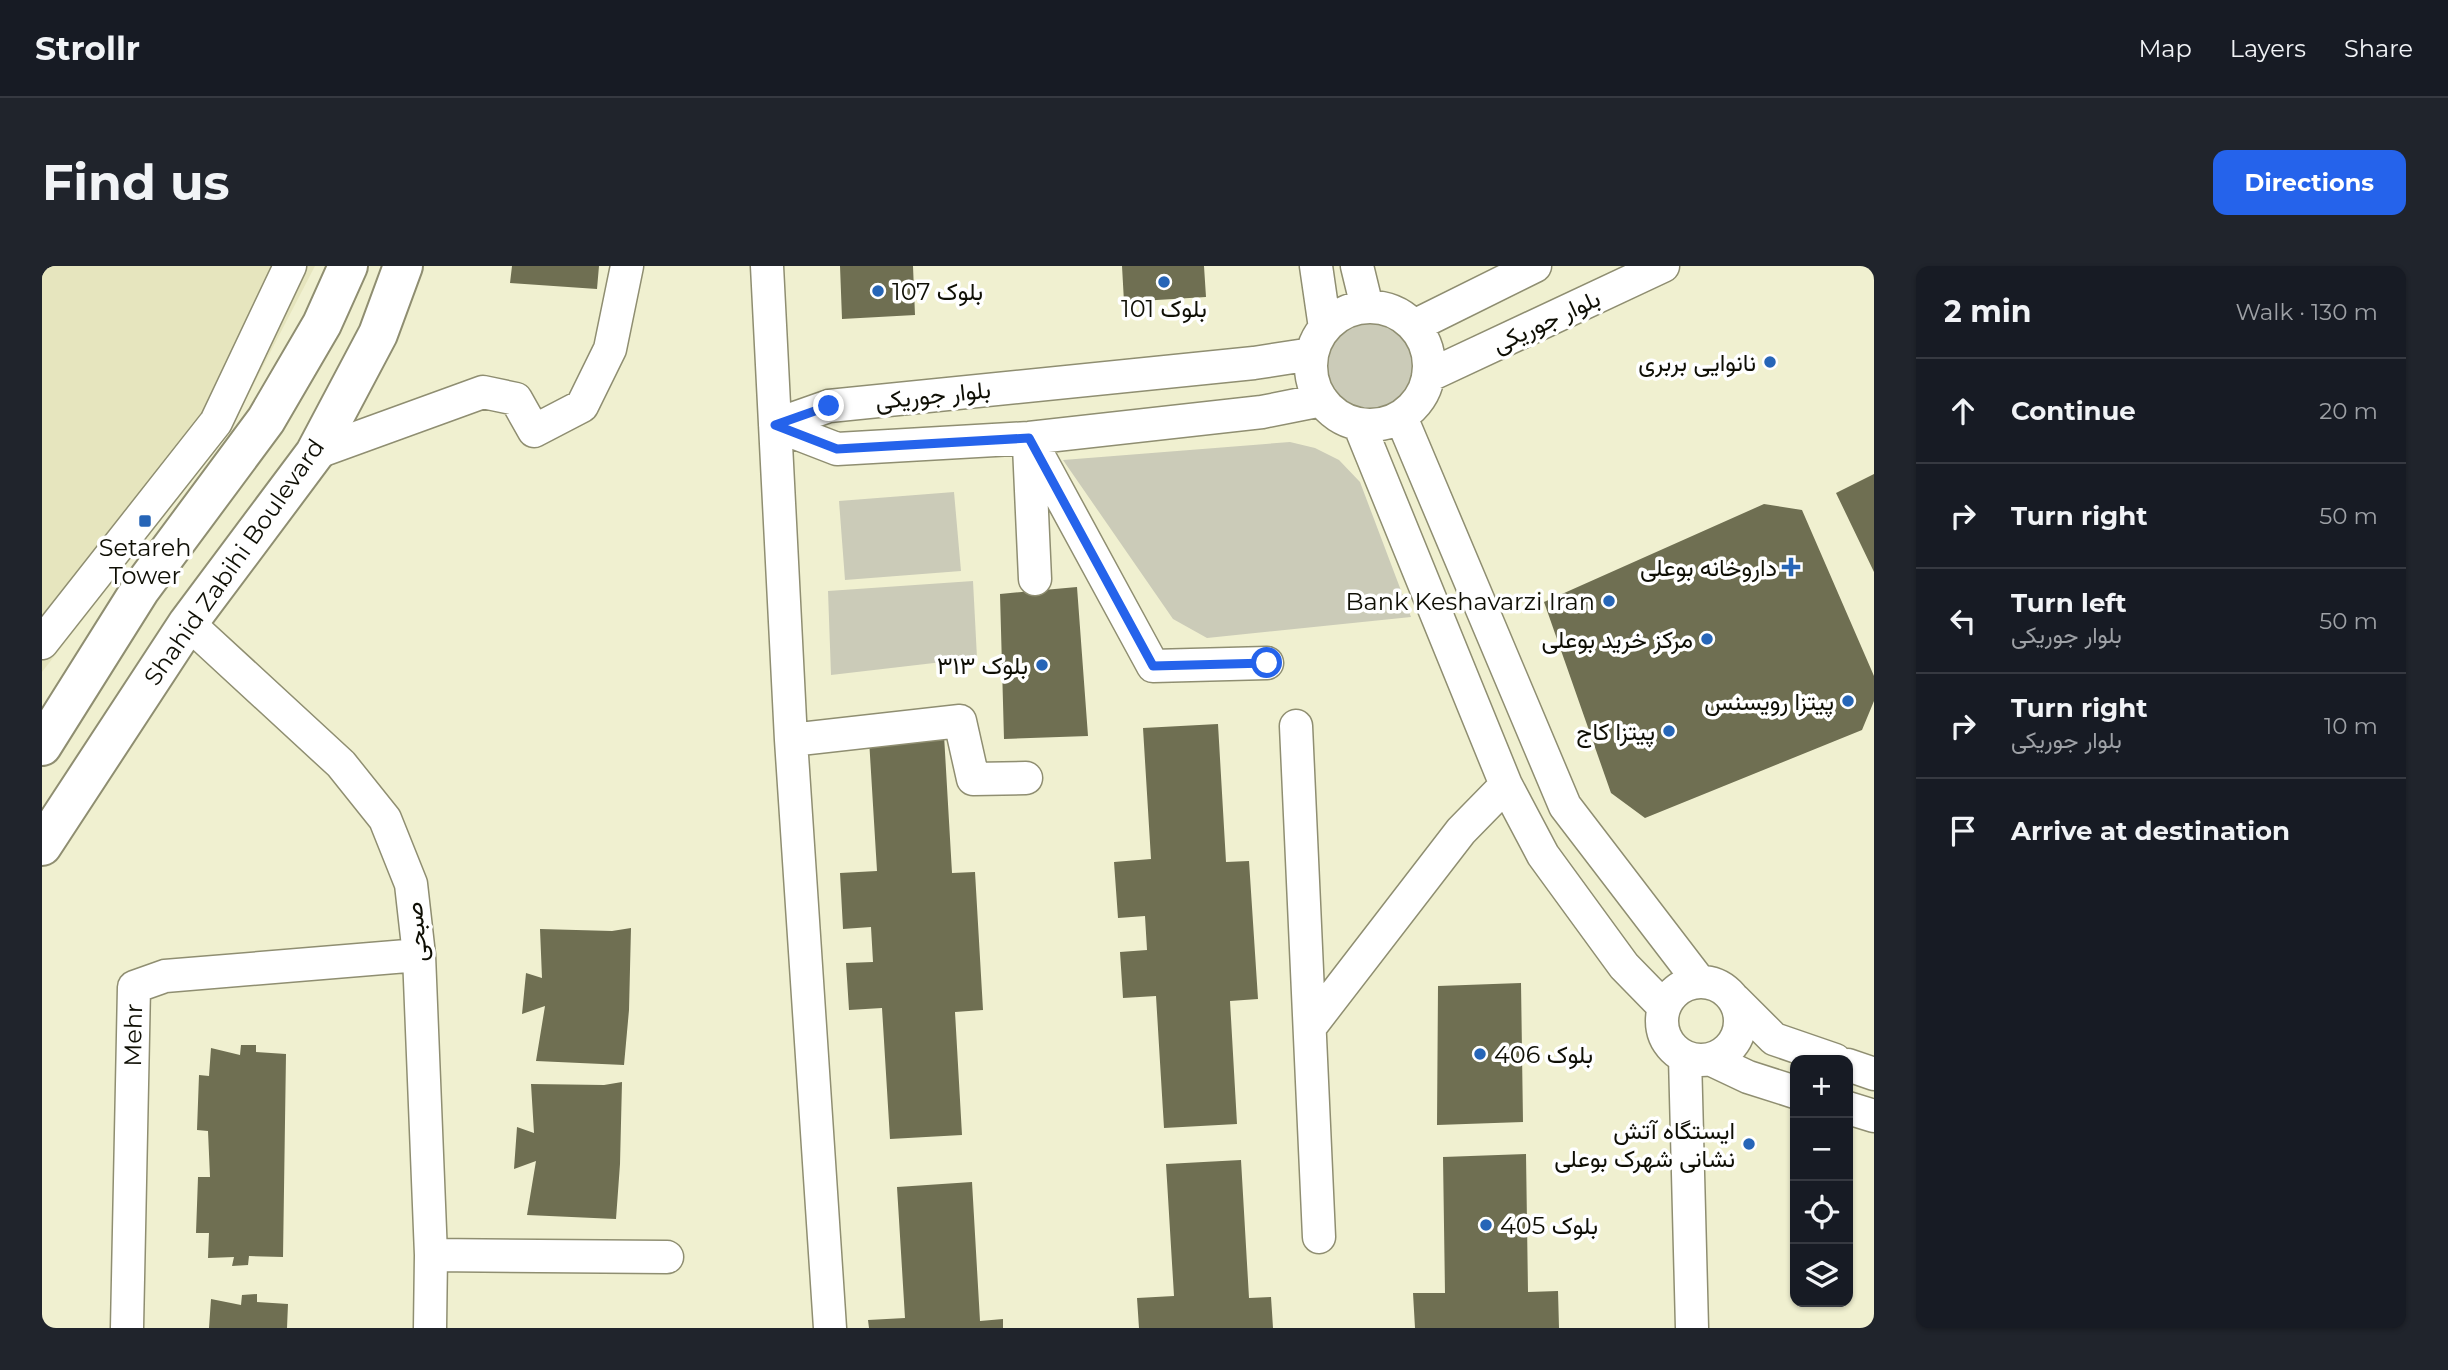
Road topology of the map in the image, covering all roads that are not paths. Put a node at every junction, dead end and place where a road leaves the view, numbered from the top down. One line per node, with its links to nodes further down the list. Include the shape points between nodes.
1 (289, 266): 23 (street, via 216,422)
2 (348, 266): 21 (main road, via 322,324 266,420)
3 (403, 266): 19 (main road, Shahid Zabihi Boulevard, via 378,334)
4 (627, 266): 19 (street, via 610,349 582,406 534,431 516,399 483,392)
5 (767, 266): 17 (street)
6 (1316, 266): 12 (street)
7 (1357, 266): 10 (street)
8 (1535, 266): 11 (street)
9 (1663, 266): 13 (street, بلوار جوریکی)
10 (1367, 307): 11 (street, via 1384,308); 12 (street, via 1336,317)
11 (1414, 326): 13 (street, via 1427,349)
12 (1318, 341): 14 (street, via 1311,370); 17 (street, بلوار جوریکی, via 1254,363 829,406)
13 (1428, 376): 15 (street, via 1414,406)
14 (1322, 400): 16 (street, via 1345,420); 18 (street, بلوار جوریکی, via 1262,412)
15 (1401, 416): 16 (street, via 1388,423); 32 (street, via 1565,806)
16 (1359, 424): 29 (street)
17 (775, 425): 18 (street, بلوار جوریکی, via 837,449); 26 (street)
18 (1029, 438): 20 (street); 24 (street, via 1153,666)
19 (314, 453): 22 (main road, Shahid Zabihi Boulevard)
20 (1035, 579)
21 (140, 590): 22 (main road); 27 (main road)
22 (188, 623): 30 (main road, Shahid Zabihi Boulevard); 31 (street, صبحی, via 341,764 385,819 411,884)
23 (42, 643)
24 (1267, 663)
25 (1296, 726): 35 (street)
26 (792, 740): 28 (street, via 960,721 973,779); 48 (street)
27 (42, 746)
28 (1026, 778)
29 (1506, 785): 34 (street, via 1543,855 1624,966); 35 (street, via 1461,831)
30 (42, 846)
31 (419, 955): 44 (street, صبحی); 46 (street, Mehr, via 165,976 134,988)
32 (1699, 981): 33 (street, via 1719,986); 34 (street, via 1679,989)
33 (1735, 1000): 36 (street, via 1774,1039); 37 (street, via 1740,1012 1738,1036 1732,1046 1723,1054)
34 (1664, 1006): 37 (street, via 1667,1041 1675,1051)
35 (1310, 1027): 43 (street)
36 (1820, 1055)
37 (1698, 1058): 40 (street); 49 (street)
38 (1853, 1067): 39 (street)
39 (1874, 1074)
40 (1790, 1090)
41 (1853, 1110): 42 (street)
42 (1874, 1116)
43 (1319, 1237)
44 (431, 1255): 45 (street); 47 (street, صبحی)
45 (667, 1257)
46 (127, 1328)
47 (430, 1328)
48 (830, 1328)
49 (1692, 1328)

